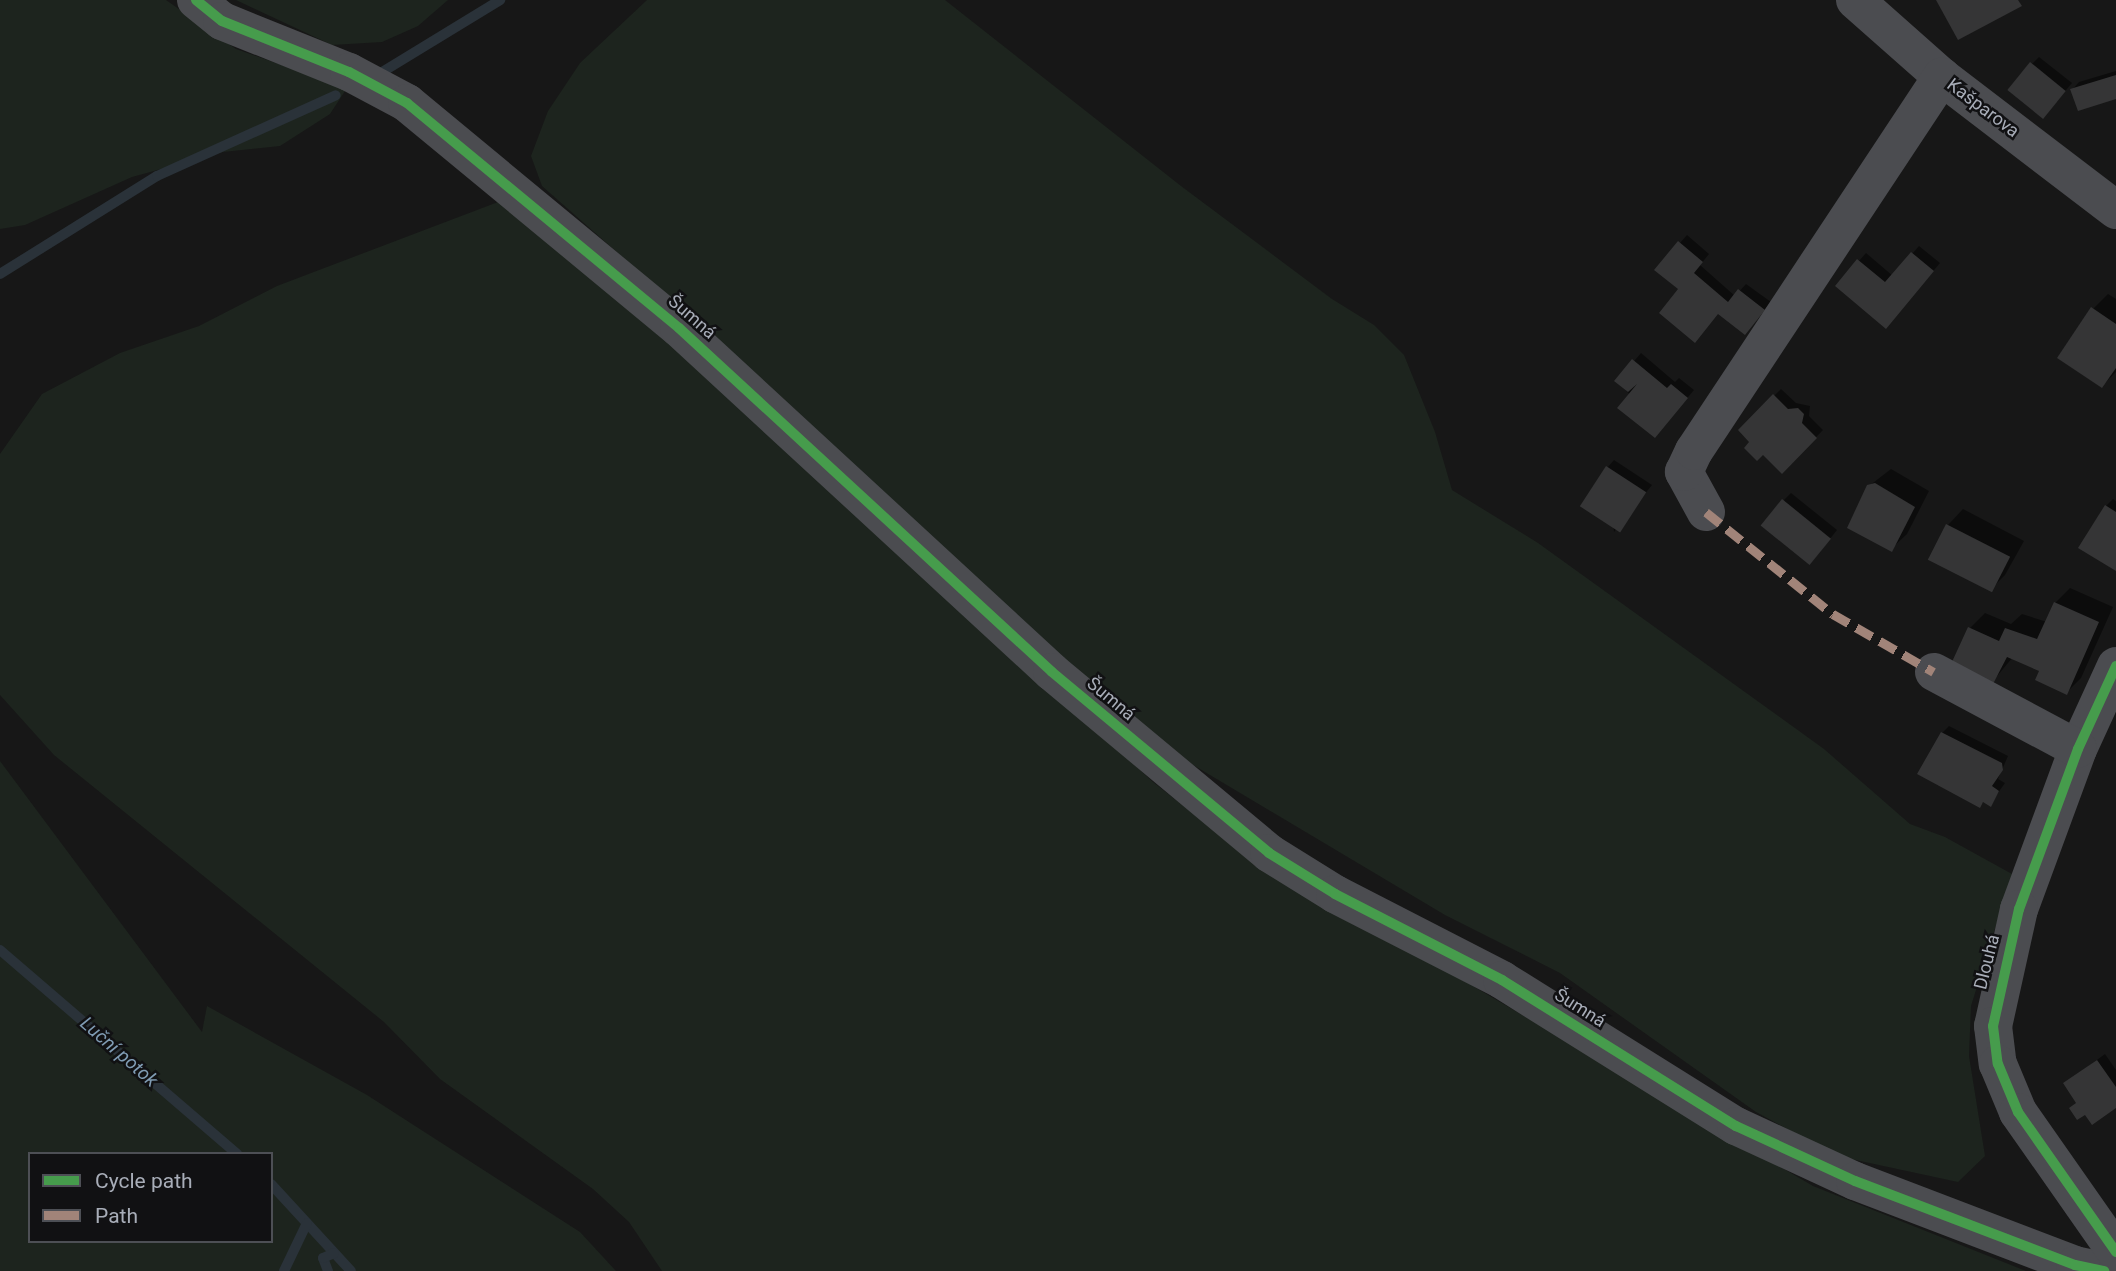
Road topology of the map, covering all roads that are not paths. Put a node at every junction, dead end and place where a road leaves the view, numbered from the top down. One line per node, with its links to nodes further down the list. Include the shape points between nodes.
1 (196, 0): 10 (street, Šumná, via 222,21 349,72 407,103 679,328 1052,672 1269,853 1335,894 1502,980 1736,1126 1855,1181 2075,1265)
2 (1855, 0): 3 (street, Kašparova)
3 (1942, 77): 4 (street, Kašparova); 5 (street, via 1694,451 1684,472)
4 (2116, 210)
5 (1706, 512)
6 (2116, 666): 8 (street, Dlouhá)
7 (1934, 672): 8 (street)
8 (2078, 749): 9 (street, Dlouhá, via 2019,909 1993,1026 1998,1064 2018,1112)
9 (2116, 1252)
10 (2104, 1271)

